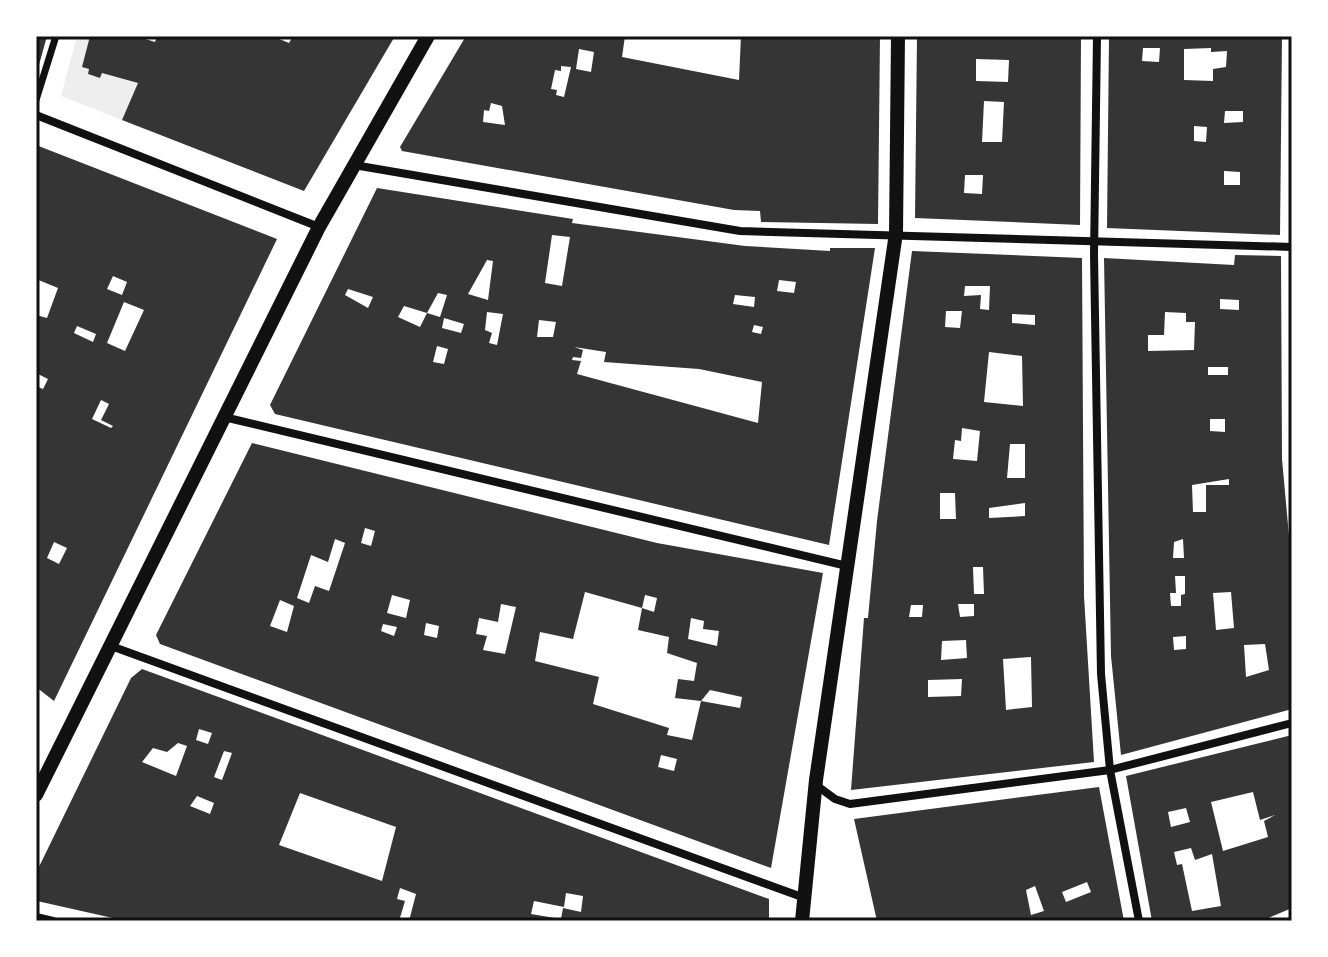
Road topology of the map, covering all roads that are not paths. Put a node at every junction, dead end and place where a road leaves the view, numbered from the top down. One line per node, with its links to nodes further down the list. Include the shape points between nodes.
1 (56, 36): 5 (street)
2 (428, 36): 7 (street)
3 (898, 36): 9 (street)
4 (1097, 36): 10 (street)
5 (36, 100)
6 (36, 115): 8 (street)
7 (354, 165): 8 (street); 9 (street, via 740,231)
8 (319, 227): 12 (street)
9 (896, 233): 10 (street); 13 (street)
10 (1094, 239): 11 (street); 16 (street, via 1097,563)
11 (1292, 247)
12 (224, 417): 13 (street); 14 (street)
13 (847, 566): 17 (street)
14 (111, 646): 18 (street); 19 (street)
15 (1292, 723): 16 (street)
16 (1110, 770): 17 (street, via 850,804); 23 (street)
17 (816, 782): 19 (street)
18 (36, 795)
19 (802, 897): 22 (street)
20 (36, 917): 21 (street)
21 (53, 921)
22 (802, 921)
23 (1139, 921)

